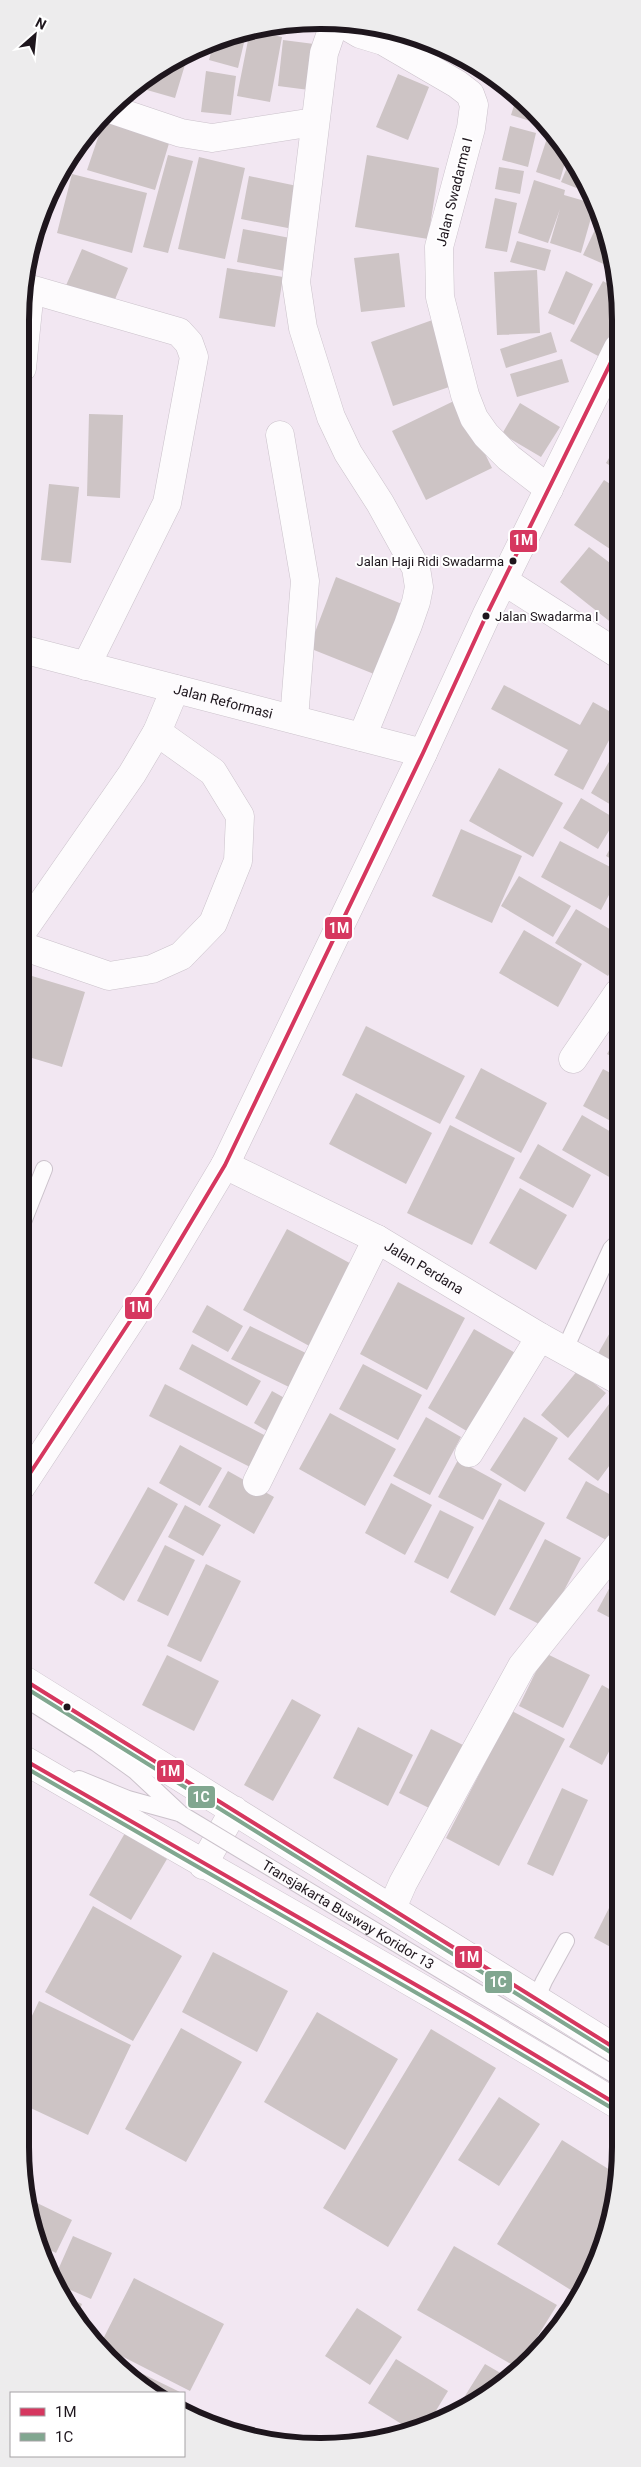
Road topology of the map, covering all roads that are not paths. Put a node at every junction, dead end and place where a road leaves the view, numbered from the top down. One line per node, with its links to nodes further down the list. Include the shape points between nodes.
1 (344, 29): 4 (street, via 324,53)
2 (356, 31): 8 (street, Jalan Swadarma I, via 383,41 470,94 474,105 470,128 439,247 440,297 474,418 509,458)
3 (117, 111): 4 (street, via 181,133 212,138)
4 (314, 122): 16 (street, via 296,282 303,328 331,417 348,453 416,568 419,586 408,625)
5 (30, 289): 12 (street, via 179,332 194,357 167,503)
6 (612, 360): 8 (street)
7 (280, 435): 14 (street, via 305,581)
8 (549, 489): 9 (street)
9 (504, 581): 10 (street); 17 (street)
10 (612, 650)
11 (29, 651): 12 (street, Jalan Reformasi)
12 (86, 666): 13 (street, Jalan Reformasi)
13 (175, 689): 14 (street, Jalan Reformasi); 15 (street)
14 (294, 719): 16 (street, Jalan Reformasi)
15 (157, 732): 18 (street, via 132,774); 19 (street, via 213,772 240,816 238,860 213,923 181,956 152,969 109,976)
16 (365, 738): 17 (street, Jalan Reformasi)
17 (423, 753): 22 (street)
18 (29, 922)
19 (29, 948)
20 (612, 1002): 21 (street)
21 (572, 1059)
22 (225, 1165): 25 (street, Jalan Perdana); 31 (street, via 150,1289)
23 (44, 1169): 24 (lane)
24 (29, 1207)
25 (377, 1239): 27 (street, Jalan Perdana); 32 (street)
26 (612, 1249): 28 (lane)
27 (540, 1337): 28 (street, Jalan Perdana); 30 (street)
28 (565, 1349): 29 (street, Jalan Perdana)
29 (612, 1376)
30 (469, 1453)
31 (29, 1475)
32 (257, 1482)
33 (612, 1554): 41 (street, via 522,1666)
34 (29, 1683): 38 (street)
35 (29, 1701): 39 (lane, Transjakarta Busway Koridor 13, via 135,1771)
36 (29, 1749): 39 (lane, Transjakarta Busway Koridor 13, via 85,1782 128,1799)
37 (29, 1763): 40 (street)
38 (234, 1810): 40 (street); 41 (street)
39 (181, 1814): 45 (lane, Transjakarta Busway Koridor 13, bridge)
40 (203, 1865): 46 (street)
41 (392, 1908): 43 (street)
42 (566, 1941): 43 (lane)
43 (536, 1999): 44 (street)
44 (612, 2046)
45 (612, 2091)
46 (612, 2091)

